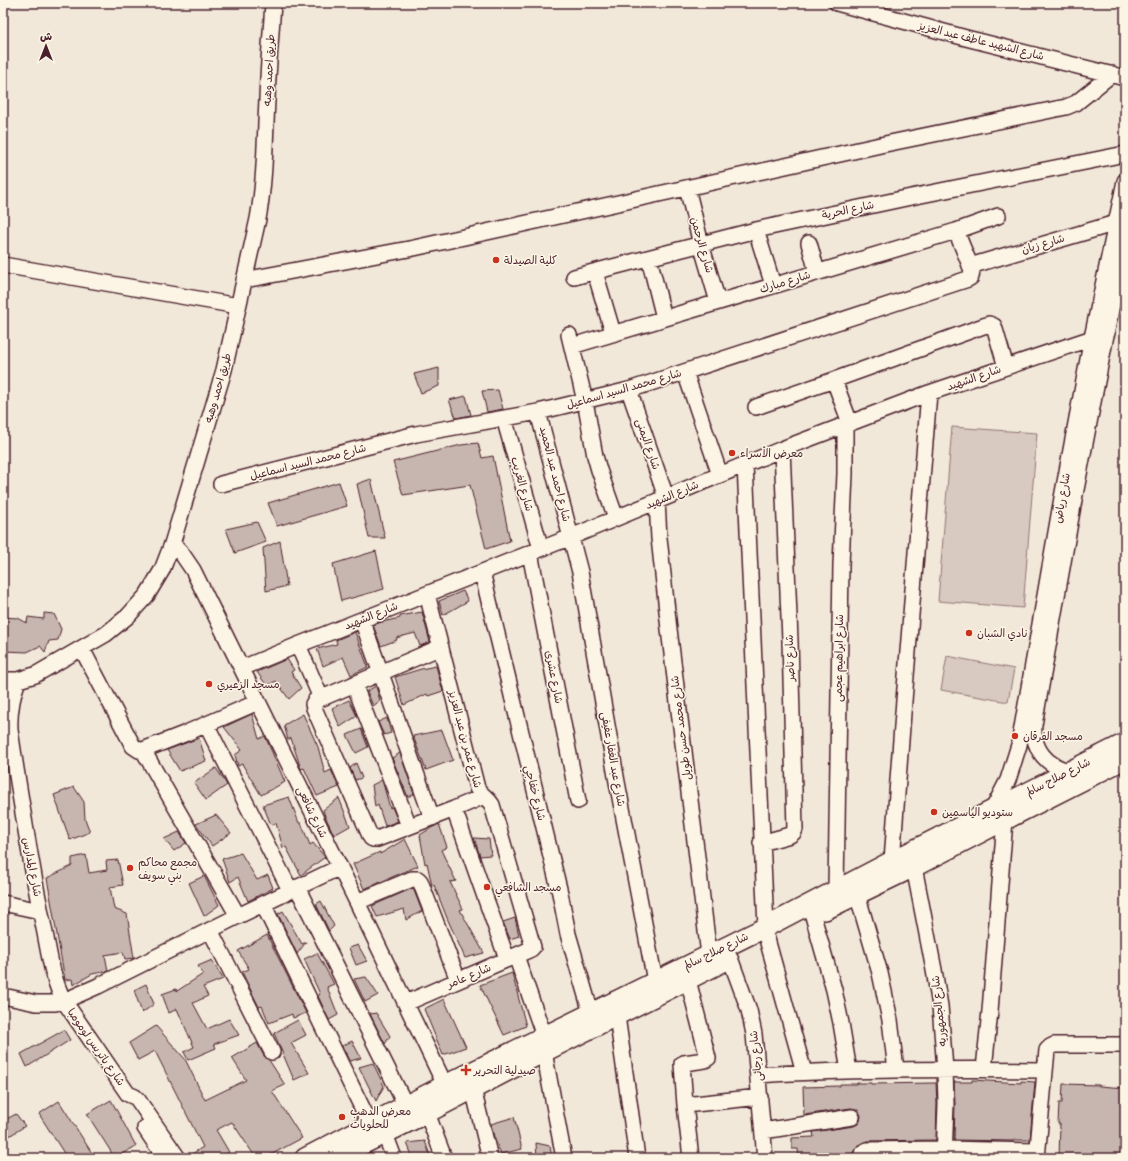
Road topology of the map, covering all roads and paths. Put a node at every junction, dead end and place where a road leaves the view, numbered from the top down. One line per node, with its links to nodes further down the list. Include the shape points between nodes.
1 (273, 3): 20 (street, طريق احمد وهبه, via 263,186)
2 (837, 3): 3 (street, شارع الشهيد عاطف عبد العزيز)
3 (1118, 76): 5 (street, via 1076,104 1066,107)
4 (1125, 154): 9 (street, شارع الحرية)
5 (687, 188): 13 (street, شارع الرحمن); 20 (street, via 414,248)
6 (1124, 190): 8 (street, شارع رياض)
7 (998, 216): 10 (street, شارع مبارك)
8 (1116, 223): 16 (street, شارع زيان); 27 (street, شارع رياض)
9 (756, 230): 13 (street, شارع الحرية); 21 (street)
10 (956, 230): 16 (street); 18 (street, شارع مبارك)
11 (1125, 237): 26 (street, شارع رياض)
12 (809, 243): 18 (street)
13 (701, 244): 14 (street, شارع الحرية); 22 (street, شارع الرحمن)
14 (649, 258): 17 (street, شارع الحرية); 24 (street)
15 (3, 265): 23 (street)
16 (970, 266): 29 (street, شارع محمد السيد اسماعيل, via 972,274 968,279)
17 (595, 272): 19 (street, شارع الحرية); 25 (street)
18 (817, 272): 21 (street, شارع مبارك)
19 (574, 277)
20 (244, 280): 23 (street, طريق احمد وهبه)
21 (773, 285): 22 (street, شارع مبارك)
22 (718, 302): 24 (street, شارع مبارك)
23 (238, 306): 46 (street, طريق احمد وهبه, via 224,370)
24 (664, 318): 25 (street, شارع مبارك)
25 (613, 333): 33 (street, شارع مبارك, via 571,340)
26 (1107, 333): 27 (street, شارع الشهيد); 43 (street, شارع رياض)
27 (1092, 338): 28 (street, شارع الشهيد); 43 (street, شارع رياض)
28 (1006, 367): 30 (street, via 995,328 989,324); 32 (street, شارع الشهيد)
29 (685, 372): 31 (street, شارع محمد السيد اسماعيل); 40 (street)
30 (834, 380): 34 (street); 37 (street)
31 (629, 390): 33 (street, شارع محمد السيد اسماعيل); 42 (street, شارع اليمنى)
32 (929, 393): 37 (street, شارع الشهيد); 75 (street)
33 (585, 401): 35 (street, شارع محمد السيد اسماعيل); 44 (street, via 597,463)
34 (756, 407)
35 (538, 412): 36 (street, شارع محمد السيد اسماعيل); 45 (street, شارع احمد عبد الحميد)
36 (504, 418): 41 (street, شارع محمد السيد اسماعيل, via 416,434); 47 (street, شارع الغريب)
37 (848, 424): 38 (street, شارع الشهيد); 79 (street, شارع ابراهيم عجمى, via 841,572)
38 (782, 449): 39 (street, شارع الشهيد); 74 (street, شارع ناصر, via 795,829 790,835)
39 (745, 464): 40 (street, شارع الشهيد); 74 (street)
40 (720, 475): 42 (street, شارع الشهيد)
41 (220, 484)
42 (662, 499): 44 (street, شارع الشهيد); 90 (street, شارع محمد حسن طويل, via 659,538)
43 (1068, 499): 55 (street, شارع رياض)
44 (616, 518): 45 (street, شارع الشهيد)
45 (571, 537): 47 (street, شارع الشهيد); 95 (street, شارع عبد الغفار عفيفى, via 584,594)
46 (172, 544): 53 (street, طريق احمد وهبه, via 162,570 147,595 128,616 106,634); 54 (street, شارع شافعى, via 193,570)
47 (536, 551): 48 (street, شارع الشهيد); 69 (street, شارع عشرى)
48 (482, 572): 49 (street, شارع الشهيد); 99 (street, شارع خفاجي, via 568,934)
49 (428, 594): 50 (street, شارع الشهيد); 52 (street, شارع عمر بن عبد العزيز)
50 (362, 620): 51 (street, شارع الشهيد); 56 (street)
51 (298, 645): 54 (street, شارع الشهيد); 60 (street)
52 (441, 647): 56 (street); 68 (street, شارع عمر بن عبد العزيز, via 477,788)
53 (82, 648): 58 (street, طريق احمد وهبه, via 35,674); 65 (street, via 133,746)
54 (242, 668): 61 (street, شارع شافعى)
55 (1038, 668): 67 (street, شارع رياض, via 1034,738 1038,750 1046,760); 71 (street, شارع رياض)
56 (381, 673): 59 (street); 72 (street)
57 (3, 680): 58 (street, طريق احمد وهبه)
58 (18, 680): 62 (street, شارع المدارس)
59 (354, 684): 60 (street); 73 (street)
60 (321, 698): 73 (street, via 315,701 314,708 370,838 377,839)
61 (258, 702): 63 (street); 76 (street, شارع شافعى)
62 (7, 724): 84 (street, شارع المدارس)
63 (206, 724): 65 (street); 78 (street)
64 (1125, 743): 67 (main road, شارع صلاح سالم)
65 (143, 750): 85 (street)
66 (1125, 759): 71 (main road, شارع صلاح سالم)
67 (1069, 771): 71 (main road, شارع صلاح سالم)
68 (484, 796): 70 (street); 89 (street, شارع عمر بن عبد العزيز, via 492,805)
69 (578, 801)
70 (454, 809): 72 (street); 91 (street)
71 (998, 815): 75 (main road, شارع صلاح سالم); 77 (main road, شارع صلاح سالم); 105 (street, via 991,1003)
72 (432, 818): 73 (street)
73 (409, 826)
74 (761, 843): 88 (street)
75 (892, 861): 79 (main road, شارع صلاح سالم)
76 (340, 867): 78 (street); 81 (street, شارع شافعى)
77 (914, 867): 80 (main road, شارع صلاح سالم); 104 (street, شارع الجمهوريه, via 940,1006)
78 (294, 889): 83 (street); 116 (street)
79 (836, 890): 88 (main road, شارع صلاح سالم)
80 (857, 894): 86 (main road, شارع صلاح سالم); 106 (street, via 880,973 890,1020)
81 (357, 902): 93 (street, via 412,879 418,879); 98 (street, شارع شافعى)
82 (3, 904): 84 (street)
83 (263, 904): 85 (street); 119 (street)
84 (40, 911): 97 (street, شارع المدارس, via 54,978)
85 (238, 916): 87 (street)
86 (812, 916): 88 (main road, شارع صلاح سالم); 108 (street, via 834,990)
87 (210, 930): 97 (street); 103 (street)
88 (766, 933): 90 (main road, شارع صلاح سالم); 92 (main road, شارع صلاح سالم); 109 (street)
89 (532, 948): 91 (street, شارع عامر)
90 (709, 955): 95 (main road, شارع صلاح سالم)
91 (512, 958): 93 (street, شارع عامر); 101 (street)
92 (730, 958): 94 (main road, شارع صلاح سالم); 110 (street, شارع رجائى, via 752,1022)
93 (458, 980): 98 (street, شارع عامر)
94 (688, 980): 100 (main road, شارع صلاح سالم); 115 (street, via 708,1058 682,1064)
95 (655, 981): 99 (main road, شارع صلاح سالم)
96 (3, 996): 97 (street, via 36,1003)
97 (64, 1001): 113 (street, شارع باتريس لومومبا)
98 (406, 1003): 111 (street, شارع شافعى)
99 (591, 1013): 101 (main road, شارع صلاح سالم)
100 (617, 1016): 101 (main road, شارع صلاح سالم); 131 (street)
101 (544, 1044): 111 (main road, شارع صلاح سالم); 112 (main road, شارع صلاح سالم); 130 (street)
102 (1125, 1045): 107 (street, via 1054,1045 1047,1050)
103 (272, 1052)
104 (945, 1069): 105 (street); 106 (street); 121 (street, شارع الجمهوريه)
105 (984, 1069): 107 (street)
106 (896, 1070): 108 (street)
107 (1045, 1070): 122 (street)
108 (849, 1071): 109 (street)
109 (804, 1072): 110 (street)
110 (758, 1075): 114 (street, شارع رجائى)
111 (445, 1085): 116 (main road, شارع صلاح سالم)
112 (473, 1089): 117 (main road, شارع صلاح سالم); 129 (street)
113 (128, 1094): 124 (street, شارع باتريس لومومبا, via 130,1105); 125 (street, شارع باتريس لومومبا, via 138,1100)
114 (760, 1097): 115 (street); 120 (street, شارع رجائى)
115 (685, 1105): 132 (street)
116 (406, 1106): 119 (main road, شارع صلاح سالم)
117 (427, 1113): 119 (main road, شارع صلاح سالم); 128 (street)
118 (852, 1117): 120 (street)
119 (378, 1129): 123 (main road, شارع صلاح سالم); 126 (main road, شارع صلاح سالم); 127 (street)
120 (763, 1131): 133 (street, شارع رجائى)
121 (944, 1153): 122 (street); 134 (street, via 867,1150)
122 (1037, 1154)
123 (339, 1157)
124 (165, 1158)
125 (178, 1158)
126 (305, 1158)
127 (394, 1158)
128 (444, 1158)
129 (490, 1158)
130 (564, 1158)
131 (637, 1158)
132 (691, 1158)
133 (765, 1158)
134 (860, 1158)

